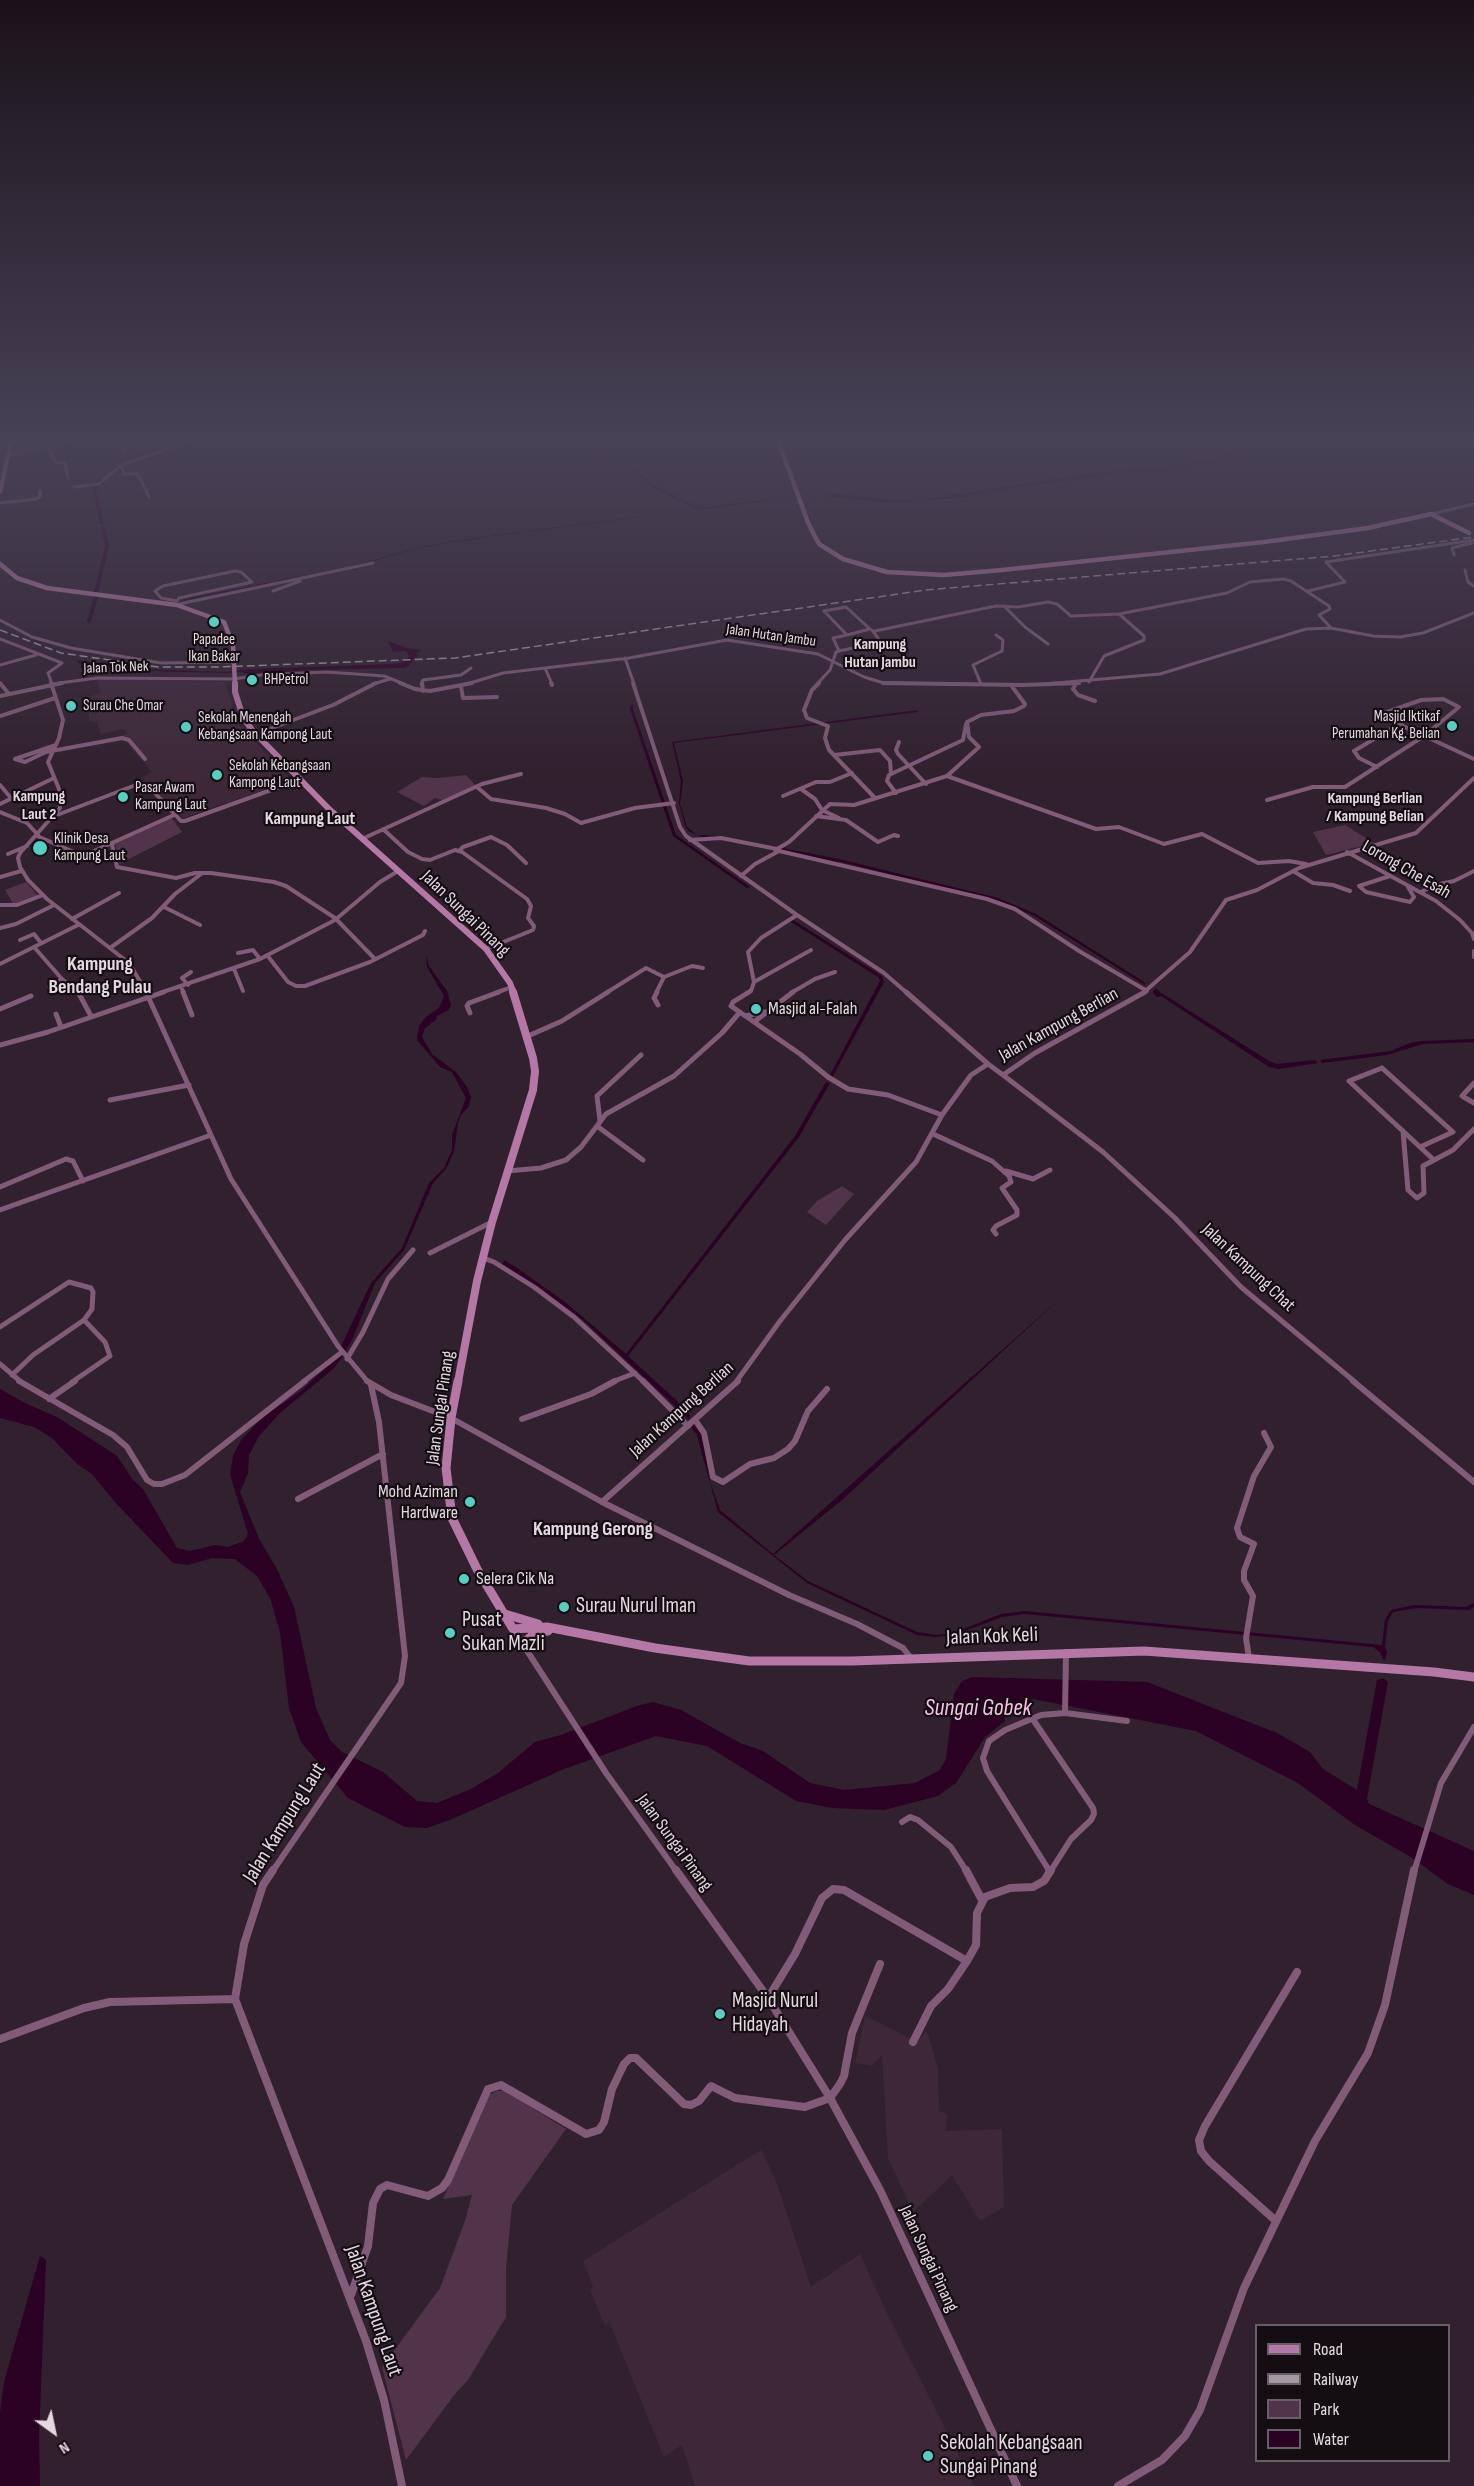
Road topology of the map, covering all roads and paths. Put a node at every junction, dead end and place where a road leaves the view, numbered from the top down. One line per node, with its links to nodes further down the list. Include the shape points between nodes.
1 (834, 554): 2 (street, via 881,571 944,575)
2 (1148, 554)
3 (1382, 554): 10 (street, via 1326,562 1346,582)
4 (373, 562): 7 (street)
5 (0, 564): 12 (street, via 17,578 47,588)
6 (1465, 570): 8 (street, via 1468,582)
7 (300, 578): 9 (street); 13 (street)
8 (1474, 586)
9 (273, 591)
10 (1308, 591): 16 (street, via 1286,579 1250,582 1227,593); 18 (street, via 1329,606 1319,615)
11 (157, 596): 12 (street); 13 (street); 13 (street, via 158,588 235,571 252,581 177,599)
12 (148, 601): 13 (street)
13 (178, 603): 31 (street, Jalan Sungai Pinang, via 224,622 230,634)
14 (1004, 606): 16 (street, via 1051,602 1071,616); 19 (street); 23 (street)
15 (1474, 613): 18 (street, Jalan Hutan Jambu, via 1423,633 1400,637)
16 (1119, 614): 33 (street, via 1144,640 1104,656)
17 (0, 620): 31 (street, Jalan Hutan Jambu, via 32,636 71,648)
18 (1331, 628): 33 (street, Jalan Hutan Jambu, via 1298,631 1160,674)
19 (873, 630): 20 (street); 20 (street, via 846,607 824,611); 24 (street, via 881,642)
20 (847, 635): 24 (street, via 833,638)
21 (996, 635): 37 (street, via 1003,640 1002,651 973,665)
22 (0, 639): 25 (street)
23 (1048, 644)
24 (839, 651): 27 (street)
25 (37, 655): 28 (street); 36 (street, via 62,662 48,673)
26 (625, 658): 27 (street, Jalan Hutan Jambu, via 727,640); 30 (street, Jalan Hutan Jambu); 79 (street)
27 (835, 660): 37 (street, Jalan Hutan Jambu, via 877,682); 49 (street, via 812,690 804,710 807,718)
28 (0, 665)
29 (471, 668): 41 (street, via 461,675 423,680)
30 (545, 668): 38 (street); 40 (street, Jalan Hutan Jambu, via 503,673)
31 (234, 670): 32 (street, Jalan Hutan Jambu, via 261,675 327,672); 36 (street, Jalan Tok Nek); 53 (street, Jalan Sungai Pinang, via 243,717)
32 (392, 679): 41 (street, Jalan Hutan Jambu); 53 (street)
33 (1089, 682): 35 (street, Jalan Hutan Jambu)
34 (0, 683): 42 (street)
35 (1076, 683): 39 (street, Jalan Hutan Jambu); 46 (street, via 1075,693)
36 (53, 684): 42 (street, Jalan Tok Nek); 45 (street)
37 (981, 684): 39 (street, Jalan Hutan Jambu)
38 (552, 685)
39 (1011, 685): 50 (street, via 1024,706)
40 (461, 686): 41 (street, Jalan Hutan Jambu); 44 (street, via 463,698)
41 (423, 691)
42 (9, 694): 43 (street, Jalan Tok Nek)
43 (0, 696)
44 (497, 697)
45 (55, 698): 48 (street); 56 (street, via 63,720)
46 (1095, 701)
47 (1420, 715): 52 (street)
48 (0, 716)
49 (819, 722): 51 (street)
50 (967, 722): 61 (street, via 963,740); 66 (street, via 969,736 979,747)
51 (826, 724): 58 (street, via 829,729 825,743)
52 (1399, 724): 54 (street); 54 (street, via 1379,715 1421,700 1443,699 1459,706); 62 (street, via 1354,751)
53 (256, 734): 69 (street, Jalan Sungai Pinang)
54 (1424, 736): 60 (street); 62 (street)
55 (899, 742): 61 (street, via 896,750)
56 (56, 745): 57 (street); 57 (street, via 15,759 25,762)
57 (53, 751): 59 (street, via 122,738 129,740); 67 (street, via 48,762)
58 (833, 754): 63 (street); 65 (street, via 880,750 890,761)
59 (145, 759)
60 (1474, 759)
61 (908, 766): 65 (street); 70 (street)
62 (1377, 767): 78 (street, via 1345,786 1313,786)
63 (852, 772): 73 (street); 76 (street)
64 (521, 774): 72 (street)
65 (891, 774): 74 (street, via 887,781)
66 (948, 776): 70 (street); 101 (street, via 1096,829 1119,827 1164,843 1202,834 1258,863 1289,861)
67 (54, 778): 77 (street); 84 (street, via 61,800)
68 (1474, 778): 96 (street, Jalan Kampung Berlian, via 1416,833)
69 (299, 780): 83 (street, via 185,820); 90 (street, Jalan Sungai Pinang)
70 (926, 784): 74 (street)
71 (0, 785): 77 (street)
72 (477, 787): 79 (street, via 491,799 546,808 581,823 635,808); 87 (street)
73 (801, 789): 75 (street); 81 (street)
74 (896, 793): 76 (street)
75 (783, 796)
76 (874, 797): 81 (street, via 854,805 833,803)
77 (11, 798): 80 (street)
78 (1268, 800)
79 (674, 803): 91 (street, via 682,830)
80 (0, 804)
81 (822, 810): 85 (street); 86 (street)
82 (0, 812): 88 (street, via 27,823)
83 (174, 814): 84 (street, via 141,783); 92 (street)
84 (56, 815): 88 (street)
85 (816, 816): 86 (street); 94 (street)
86 (842, 819): 89 (street, via 878,842 894,834)
87 (383, 829): 90 (street); 95 (street, via 408,852 426,860)
88 (37, 836): 92 (street, via 83,856); 93 (street)
89 (898, 836)
90 (362, 839): 103 (street, Jalan Sungai Pinang)
91 (690, 840): 94 (street, via 721,838); 107 (street)
92 (114, 842): 106 (street, via 117,867 180,878)
93 (28, 845): 97 (street); 98 (street)
94 (780, 850): 107 (street); 150 (street, via 1015,909)
95 (459, 851): 100 (street, via 491,837 507,845); 130 (street, via 522,894 531,906 528,918 533,930)
96 (1347, 852): 101 (street, Jalan Kampung Berlian); 108 (street, Lorong Che Esah)
97 (21, 853): 98 (street); 102 (street)
98 (8, 854): 99 (street)
99 (0, 857)
100 (526, 863)
101 (1308, 865): 104 (street, Jalan Kampung Berlian)
102 (21, 871): 109 (street); 114 (street)
103 (398, 871): 120 (street); 130 (street, Jalan Sungai Pinang)
104 (1293, 871): 111 (street, via 1313,883); 150 (street, Jalan Kampung Berlian, via 1257,890 1226,900 1190,952)
105 (1474, 871): 112 (street)
106 (202, 873): 117 (street); 120 (street, via 286,886)
107 (741, 876): 118 (street)
108 (1389, 876): 110 (street, Lorong Che Esah); 110 (street, via 1359,886 1366,892 1411,902 1414,897)
109 (0, 877)
110 (1404, 884): 112 (street, Lorong Che Esah)
111 (1350, 891)
112 (1421, 892): 125 (street, Lorong Che Esah, via 1456,916)
113 (119, 893): 119 (street)
114 (43, 895): 115 (street, via 17,905); 116 (street)
115 (0, 905)
116 (54, 905): 119 (street); 123 (street)
117 (164, 907): 122 (street); 129 (street)
118 (796, 915): 145 (street, via 761,938 748,952); 168 (street, via 884,973)
119 (72, 919): 121 (street)
120 (335, 921): 134 (street); 136 (street)
121 (78, 925): 127 (street); 129 (street)
122 (200, 925)
123 (0, 928)
124 (425, 931): 136 (street)
125 (1473, 935)
126 (20, 940): 127 (street, via 34,934)
127 (41, 943): 128 (street)
128 (34, 947): 138 (street); 144 (street)
129 (110, 948): 153 (street, via 129,963)
130 (486, 949): 149 (street, Jalan Sungai Pinang)
131 (811, 950): 145 (street)
132 (1474, 951): 135 (street)
133 (237, 953): 137 (street, via 253,950)
134 (267, 955): 136 (street, via 288,982 301,986); 137 (street)
135 (1474, 957)
136 (374, 958)
137 (260, 959): 140 (street)
138 (0, 964)
139 (703, 968): 143 (street, via 692,966)
140 (234, 969): 146 (street); 151 (street)
141 (191, 972): 146 (street, via 182,978)
142 (835, 972): 157 (street, via 815,979)
143 (664, 976): 154 (street, via 654,998); 165 (street, via 646,968 562,1021)
144 (62, 979): 147 (street); 161 (street, via 80,994)
145 (754, 982): 156 (street, via 751,991 731,1006)
146 (188, 984): 148 (street)
147 (49, 987)
148 (181, 987): 153 (street); 160 (street)
149 (512, 987): 158 (street, via 471,1001 466,1006); 165 (street, Jalan Sungai Pinang)
150 (1148, 991): 169 (street, Jalan Kampung Berlian)
151 (243, 992)
152 (31, 996): 155 (street)
153 (149, 997): 161 (street); 171 (street)
154 (658, 1005)
155 (0, 1009)
156 (740, 1012): 162 (street); 175 (street, via 674,1076 610,1111)
157 (766, 1012): 162 (street); 163 (street)
158 (470, 1013)
159 (56, 1014): 164 (street)
160 (192, 1015)
161 (91, 1016): 164 (street)
162 (745, 1016): 163 (street)
163 (754, 1022): 174 (street, via 848,1089 888,1095)
164 (61, 1027): 166 (street)
165 (528, 1036): 185 (street, Jalan Sungai Pinang, via 535,1071)
166 (0, 1045)
167 (641, 1054): 175 (street, via 597,1096)
168 (988, 1064): 169 (street, Jalan Kampung Berlian); 174 (street, Jalan Kampung Berlian, via 965,1082)
169 (1003, 1075): 209 (street, Jalan Kampung Chat, via 1103,1152 1175,1218 1241,1287)
170 (1474, 1083): 173 (street, via 1462,1096)
171 (189, 1085): 172 (street); 179 (street)
172 (110, 1100)
173 (1474, 1102)
174 (942, 1115): 178 (street, Jalan Kampung Berlian)
175 (598, 1123): 181 (street); 185 (street, via 566,1160)
176 (1474, 1129): 182 (street, via 1453,1150)
177 (1403, 1131): 180 (street); 180 (street, via 1349,1081 1382,1068 1454,1132); 182 (street, via 1408,1190 1417,1198 1424,1193 1423,1166)
178 (933, 1134): 183 (street); 205 (street, Jalan Kampung Berlian, via 900,1181 844,1240 741,1378)
179 (211, 1135): 186 (street); 196 (street, via 238,1190)
180 (1420, 1147): 182 (street)
181 (643, 1160)
182 (1434, 1160)
183 (1005, 1170): 184 (street, via 1033,1179); 190 (street, via 1011,1182 1002,1188 1017,1215 996,1226)
184 (1050, 1170)
185 (507, 1171): 189 (street, Jalan Sungai Pinang)
186 (83, 1181): 187 (street, via 73,1161 66,1159); 188 (street)
187 (0, 1187)
188 (0, 1210)
189 (492, 1222): 192 (street); 193 (street, Jalan Sungai Pinang)
190 (996, 1234)
191 (413, 1250): 196 (street, via 388,1279 363,1332)
192 (430, 1253)
193 (483, 1258): 198 (street, via 574,1317); 203 (street, Jalan Sungai Pinang)
194 (84, 1320): 195 (street, via 92,1309 93,1292 69,1282); 199 (street, via 33,1355); 202 (street, via 105,1342 110,1356)
195 (0, 1328)
196 (344, 1355): 200 (street); 202 (street, via 185,1475 162,1484 147,1480 127,1447 113,1435)
197 (0, 1365): 199 (street)
198 (635, 1373): 204 (street); 206 (street)
199 (12, 1375): 202 (street)
200 (371, 1385): 203 (street); 208 (street, Jalan Kampung Laut)
201 (827, 1389): 205 (street, via 808,1411 788,1449 774,1458 750,1464 723,1482 713,1477 704,1433)
202 (49, 1399)
203 (451, 1418): 211 (street); 212 (street, Jalan Sungai Pinang, via 446,1468 452,1518)
204 (522, 1419)
205 (695, 1420): 206 (street, Jalan Kampung Berlian)
206 (688, 1426): 211 (street, Jalan Kampung Berlian)
207 (1264, 1433): 218 (street, via 1271,1447 1254,1476 1237,1528 1240,1537 1254,1544 1244,1570 1244,1580 1253,1596 1246,1638)
208 (383, 1454): 210 (street); 231 (street, Jalan Kampung Laut, via 405,1656 401,1683 263,1885 244,1944)
209 (1474, 1482)
210 (298, 1499)
211 (602, 1502): 217 (street, via 789,1596 865,1628 903,1648)
212 (505, 1614): 213 (street); 214 (street, Jalan Sungai Pinang)
213 (551, 1628): 214 (street, Jalan Kok Keli); 215 (street); 217 (street, Jalan Kok Keli, via 715,1658)
214 (513, 1629): 215 (street, Jalan Sungai Pinang)
215 (522, 1644): 230 (street, Jalan Sungai Pinang, via 606,1773)
216 (1066, 1657): 217 (street, Jalan Kok Keli); 218 (street, Jalan Kok Keli, via 1144,1651); 220 (street)
217 (911, 1658)
218 (1249, 1658): 219 (street, Jalan Kok Keli)
219 (1474, 1677)
220 (1065, 1709): 221 (street); 222 (street)
221 (1032, 1718): 225 (street, via 1094,1814 1071,1839); 225 (street, via 992,1738 983,1758 987,1771)
222 (1127, 1721)
223 (1474, 1727): 235 (street, via 1445,1776 1429,1817 1377,2033 1315,2141)
224 (902, 1822): 226 (street, via 910,1817 918,1820 951,1847)
225 (1050, 1872): 226 (street, via 1036,1886 1004,1889)
226 (982, 1900): 227 (street, via 976,1919 976,1945)
227 (967, 1961): 230 (street, via 844,1890 833,1889 822,1898); 233 (street, via 931,2006)
228 (880, 1964): 234 (street, via 852,2032 844,2076)
229 (1297, 1972): 235 (street, via 1199,2140 1209,2161)
230 (768, 1998): 234 (street, Jalan Sungai Pinang)
231 (235, 2000): 232 (street, via 110,2002); 236 (street, Jalan Kampung Laut)
232 (0, 2039)
233 (913, 2042)
234 (830, 2098): 236 (street, via 805,2107 735,2097 711,2086 699,2101 684,2104 654,2073 636,2058 630,2058 612,2089 604,2122 593,2133 586,2134 501,2085 494,2086 484,2094 442,2188 428,2196 387,2185 380,2189 373,2203 368,2246); 238 (street, Jalan Sungai Pinang, via 881,2192)
235 (1276, 2221): 239 (street, via 1244,2288 1200,2410 1185,2436 1162,2460)
236 (351, 2295): 237 (street, Jalan Kampung Laut, via 384,2400)
237 (402, 2486)
238 (1017, 2486)
239 (1118, 2486)

